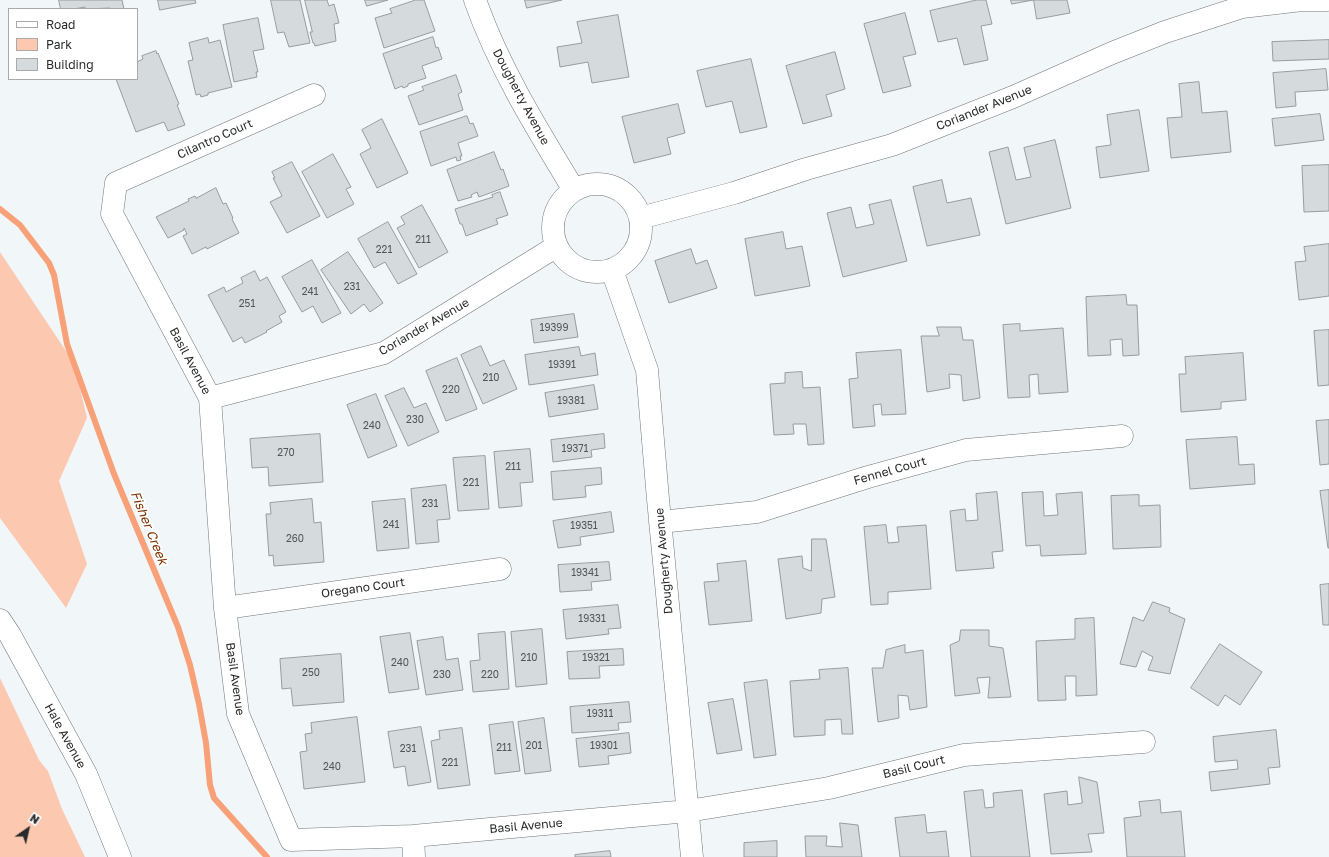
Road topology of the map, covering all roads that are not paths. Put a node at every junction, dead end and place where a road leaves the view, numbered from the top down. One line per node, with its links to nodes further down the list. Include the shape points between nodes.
1 (475, 0): 5 (street, Dougherty Avenue, via 486,31 520,98)
2 (1326, 0): 6 (street, Coriander Avenue, via 1242,7 1165,32 892,145 734,193)
3 (314, 95): 4 (street, Cilantro Court)
4 (116, 183): 9 (street, Basil Avenue, via 112,214)
5 (574, 190): 6 (street, via 586,185 614,187 626,194 635,205); 7 (street, via 562,201 554,215 553,231)
6 (640, 218): 8 (street, via 641,234 636,249 626,262)
7 (557, 246): 8 (street, via 566,260 580,269 596,272); 9 (street, Coriander Avenue, via 384,353)
8 (612, 270): 11 (street, Dougherty Avenue, via 647,370)
9 (210, 398): 13 (street, Basil Avenue)
10 (1122, 436): 11 (street, Fennel Court, via 966,450 757,512)
11 (660, 522): 16 (street, Dougherty Avenue)
12 (500, 569): 13 (street, Oregano Court)
13 (225, 608): 17 (street, Basil Avenue, via 238,714 291,840)
14 (0, 620): 18 (street, Hale Avenue, via 86,774)
15 (1144, 742): 16 (street, Basil Court, via 964,755 829,788)
16 (688, 811): 17 (street, Basil Avenue); 19 (street, Dougherty Avenue)
17 (413, 847)
18 (120, 857)
19 (692, 857)

